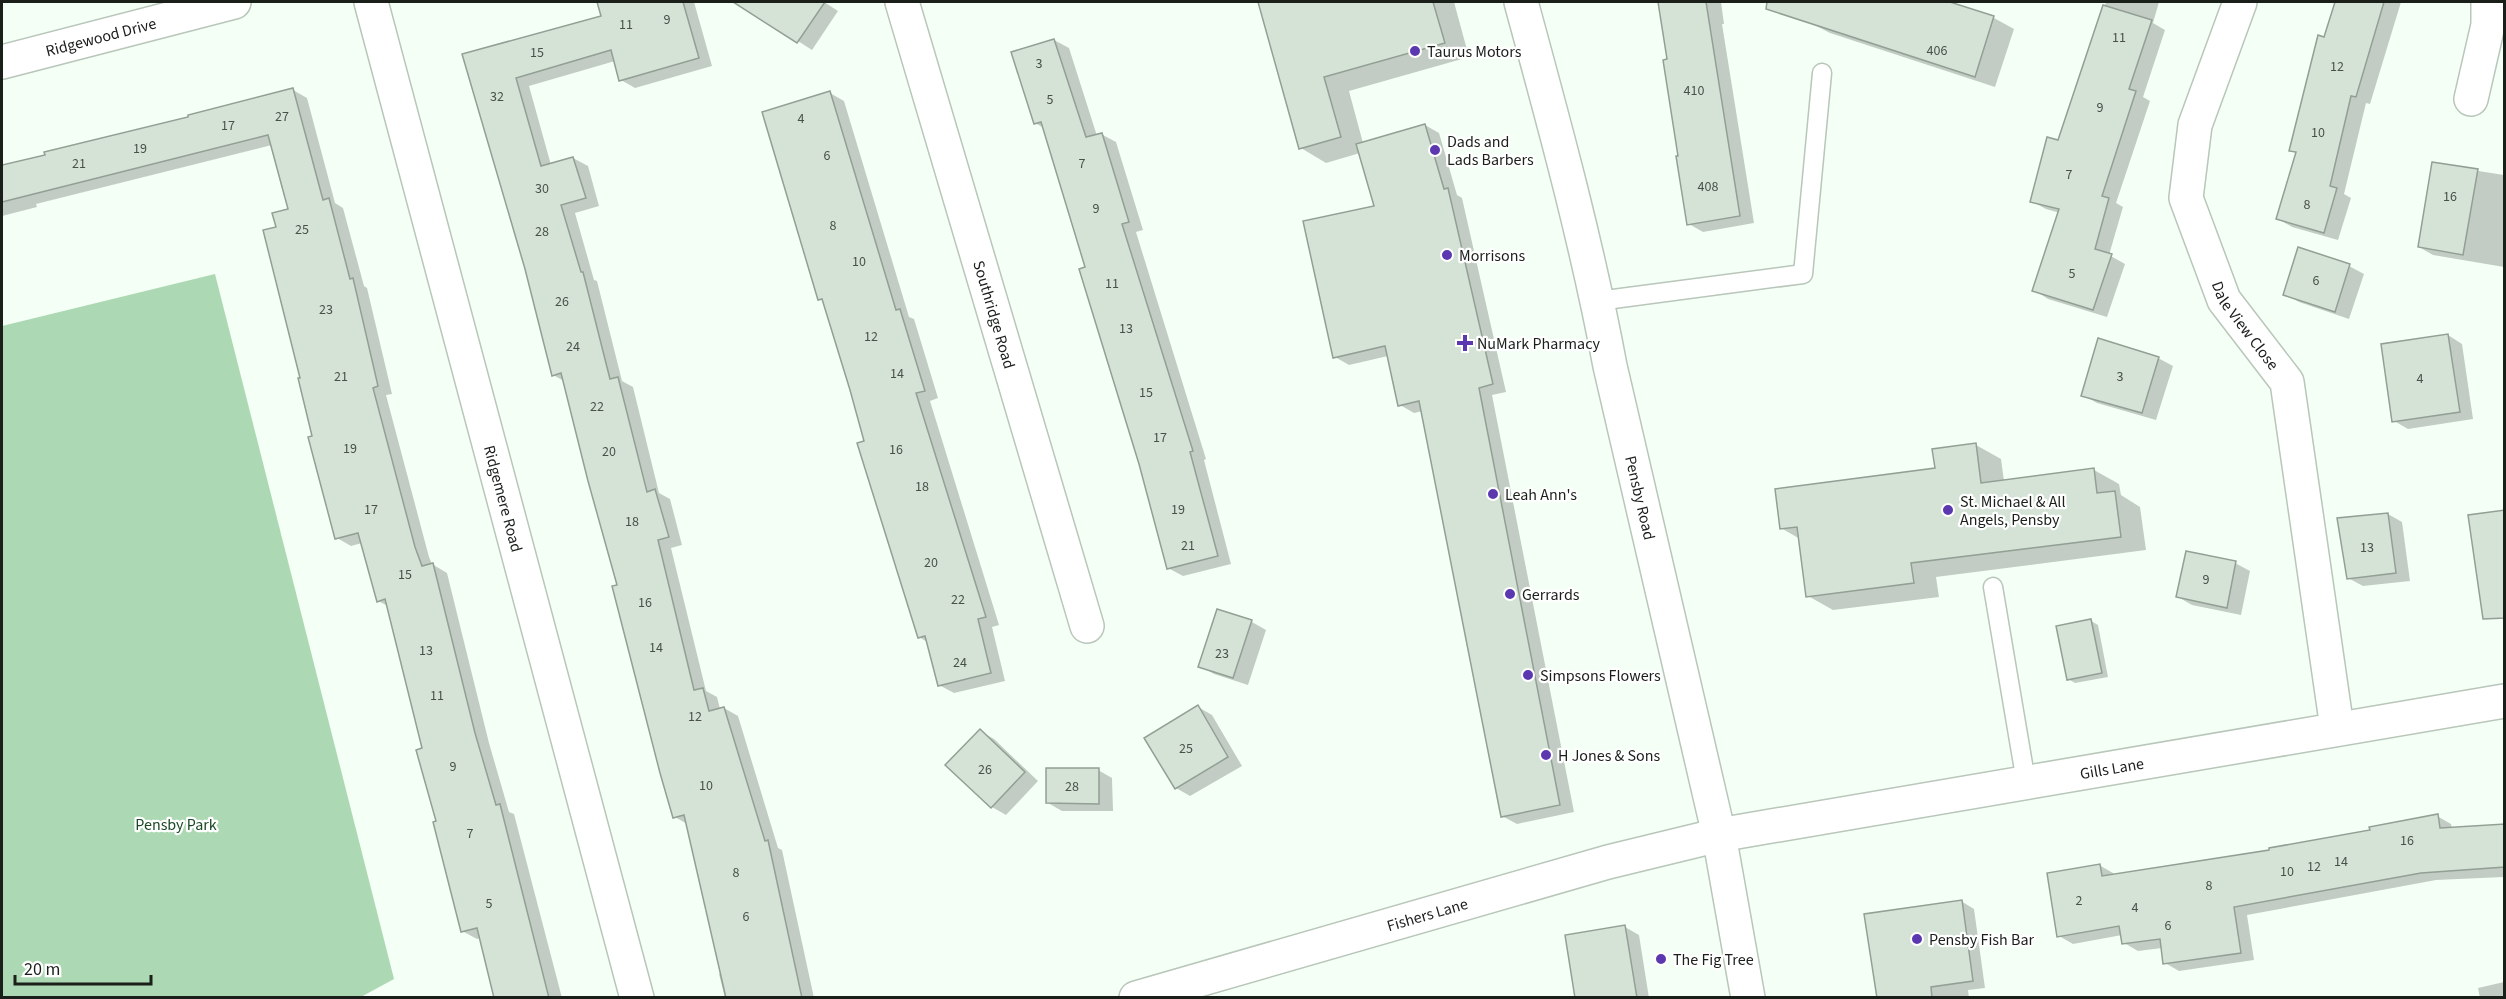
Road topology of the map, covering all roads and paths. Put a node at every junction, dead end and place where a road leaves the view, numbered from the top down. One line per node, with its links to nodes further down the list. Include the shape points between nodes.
1 (234, 2): 7 (street, Ridgewood Drive)
2 (371, 2): 17 (street, Ridgemere Road)
3 (902, 2): 12 (street, Southridge Road)
4 (1521, 2): 10 (street, Pensby Road)
5 (2240, 2): 14 (street, Dale View Close, via 2195,125 2186,198 2224,300 2287,382)
6 (2488, 2): 9 (street, via 2488,25)
7 (2, 62)
8 (1822, 73): 10 (lane, via 1803,274)
9 (2471, 99)
10 (1598, 301): 16 (street, Pensby Road)
11 (1993, 587): 15 (lane)
12 (1087, 626)
13 (2505, 701): 14 (street, Gills Lane)
14 (2337, 728): 15 (street, Gills Lane)
15 (2026, 782): 16 (street, Gills Lane)
16 (1719, 835): 18 (street, Fishers Lane, via 1596,865); 19 (street, Pensby Road)
17 (637, 998)
18 (1136, 998)
19 (1748, 998)

